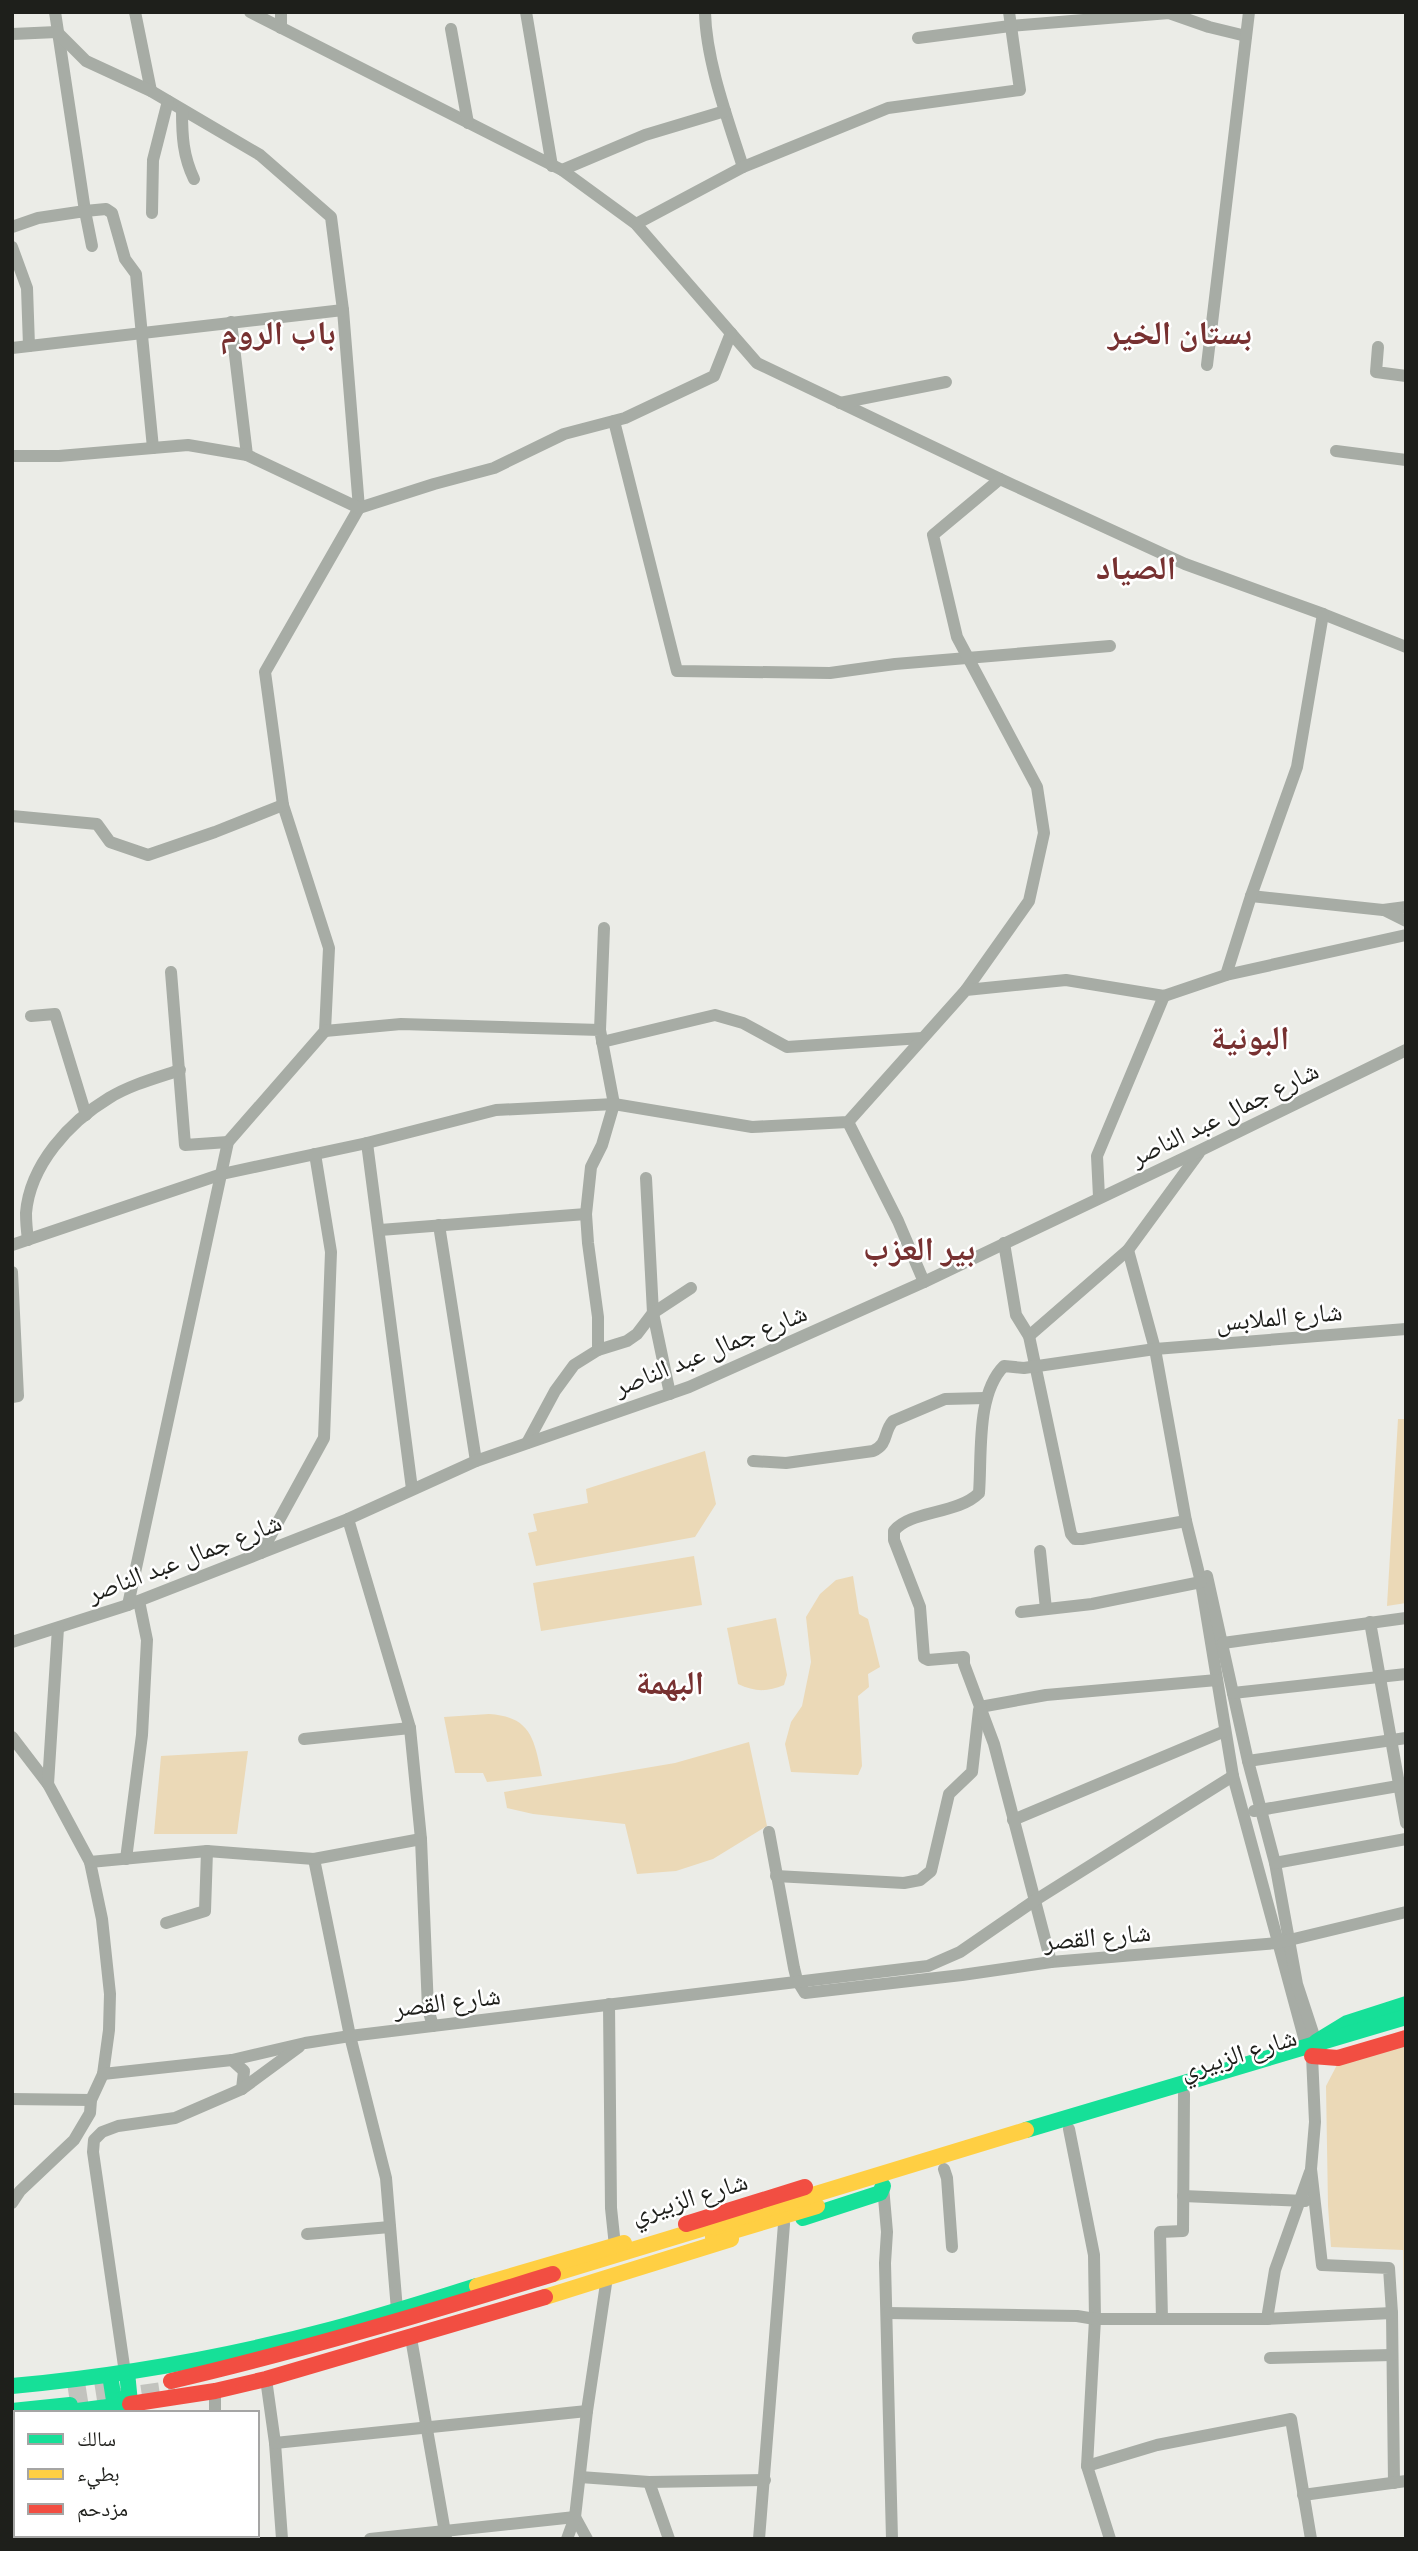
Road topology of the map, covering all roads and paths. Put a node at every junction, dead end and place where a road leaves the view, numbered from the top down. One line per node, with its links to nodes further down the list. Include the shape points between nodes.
1 (55, 12): 12 (street)
2 (135, 12): 16 (street)
3 (250, 12): 10 (street)
4 (281, 12): 10 (street)
5 (526, 12): 22 (street)
6 (705, 12): 19 (street)
7 (1249, 12): 14 (street)
8 (1169, 13): 9 (street); 14 (street)
9 (1009, 19): 15 (street); 21 (street, via 1020,90 888,108)
10 (281, 28): 20 (street)
11 (451, 29): 20 (street)
12 (57, 32): 13 (street); 16 (street, via 86,61); 24 (street)
13 (12, 34)
14 (1246, 36): 37 (street)
15 (918, 38)
16 (151, 92): 17 (street)
17 (168, 101): 18 (street); 25 (street, via 153,160)
18 (182, 110): 23 (street, via 181,141); 30 (street, via 260,155 331,217)
19 (725, 111): 21 (street); 22 (street)
20 (468, 123): 22 (street)
21 (743, 167): 26 (street)
22 (557, 168): 26 (street)
23 (194, 179)
24 (85, 211): 27 (street); 28 (street); 32 (street, via 106,209 112,213 125,259 136,274)
25 (152, 213)
26 (636, 224): 33 (street)
27 (12, 227)
28 (92, 246)
29 (12, 247): 34 (street, via 27,288)
30 (343, 310): 31 (street); 48 (street)
31 (231, 322): 32 (street); 44 (street)
32 (142, 331): 34 (street); 42 (street)
33 (731, 333): 40 (street, via 757,363); 41 (street, via 715,376)
34 (29, 346): 36 (street)
35 (1378, 347): 38 (street, via 1376,372)
36 (12, 348)
37 (1207, 365)
38 (1406, 376)
39 (946, 382): 40 (street)
40 (840, 403): 47 (street)
41 (614, 421): 48 (street, via 564,434 494,468); 52 (street, via 677,671 830,673)
42 (153, 448): 44 (street, via 188,445); 45 (street)
43 (1336, 451): 46 (street)
44 (247, 455): 48 (street)
45 (12, 456)
46 (1406, 460)
47 (1000, 480): 49 (street, via 1185,564); 52 (street, via 933,535 957,637)
48 (359, 508): 53 (street, via 265,672)
49 (1323, 614): 51 (street); 55 (street, via 1297,767)
50 (1110, 646): 52 (street)
51 (1406, 647)
52 (967, 657): 63 (street, via 1037,786 1044,832 1029,901)
53 (283, 804): 54 (street, via 148,855 110,842 97,824); 66 (street, via 329,948)
54 (12, 816)
55 (1251, 895): 57 (street); 62 (street)
56 (1406, 907): 57 (street)
57 (1384, 910): 58 (street)
58 (1406, 921)
59 (604, 928): 67 (street)
60 (1406, 935): 62 (street)
61 (172, 972): 70 (street)
62 (1226, 975): 64 (street)
63 (966, 990): 64 (street, via 1066,979); 68 (street)
64 (1164, 996): 80 (street, via 1097,1156)
65 (31, 1016): 72 (street, via 55,1014)
66 (326, 1031): 67 (street, via 401,1024); 74 (street)
67 (601, 1036): 68 (street, via 715,1014 787,1047); 71 (street)
68 (922, 1038): 73 (street)
69 (1406, 1050): 76 (street, شارع جمال عبد الناصر)
70 (180, 1070): 72 (street, via 110,1097); 74 (street, via 185,1145)
71 (614, 1104): 73 (street, via 752,1127); 75 (street, via 496,1110); 81 (street, via 591,1167)
72 (86, 1115): 84 (street, via 46,1156 26,1212)
73 (848, 1122): 89 (street)
74 (228, 1142): 78 (street)
75 (367, 1143): 77 (street); 83 (street)
76 (1201, 1150): 80 (street, شارع جمال عبد الناصر); 87 (street)
77 (315, 1154): 78 (street); 108 (street, via 331,1252 324,1438)
78 (222, 1174): 84 (street); 110 (street)
79 (646, 1178): 91 (street)
80 (1099, 1197): 85 (street, شارع جمال عبد الناصر)
81 (586, 1214): 82 (street); 95 (street)
82 (439, 1225): 83 (street); 102 (street)
83 (380, 1230): 104 (street)
84 (27, 1240): 86 (street)
85 (1004, 1243): 89 (street, شارع جمال عبد الناصر); 93 (street, via 1016,1315)
86 (12, 1245)
87 (1128, 1250): 93 (street); 94 (street)
88 (12, 1272): 98 (street, via 18,1396)
89 (924, 1282): 97 (street, شارع جمال عبد الناصر)
90 (691, 1289): 91 (street)
91 (653, 1313): 95 (street, via 627,1341); 97 (street)
92 (1406, 1329): 94 (street, شارع الملابس)
93 (1028, 1336): 96 (street)
94 (1155, 1349): 96 (street, شارع الملابس); 100 (street)
95 (598, 1350): 101 (street, via 574,1365)
96 (1035, 1366): 99 (street, شارع الملابس, via 1004,1366); 106 (street, via 1071,1534 1083,1539)
97 (670, 1394): 101 (street, شارع جمال عبد الناصر)
98 (12, 1397)
99 (985, 1398): 103 (street, via 945,1399 892,1421 887,1439 873,1451 786,1463); 122 (street, via 979,1493 970,1502 905,1522 894,1531 920,1607 924,1658 964,1657)
100 (1166, 1404): 106 (street); 117 (street)
101 (527, 1443): 102 (street, شارع جمال عبد الناصر)
102 (476, 1461): 104 (street, شارع جمال عبد الناصر)
103 (753, 1461)
104 (412, 1489): 105 (street, شارع جمال عبد الناصر)
105 (348, 1519): 108 (street, شارع جمال عبد الناصر); 123 (street)
106 (1186, 1521): 109 (street)
107 (1040, 1551): 111 (street)
108 (261, 1553): 110 (street, شارع جمال عبد الناصر)
109 (1200, 1582): 111 (street); 120 (street)
110 (134, 1603): 115 (street, شارع جمال عبد الناصر); 141 (street, via 147,1640 142,1735)
111 (1046, 1609): 112 (street)
112 (1021, 1612)
113 (1406, 1618): 114 (street)
114 (1370, 1622): 117 (street); 119 (street)
115 (58, 1628): 116 (street, شارع جمال عبد الناصر); 131 (street)
116 (12, 1642)
117 (1223, 1643): 121 (street)
118 (1406, 1674): 119 (street)
119 (1378, 1677): 121 (street); 128 (street)
120 (1217, 1680): 122 (street, via 1046,1695); 124 (street)
121 (1233, 1693): 129 (street)
122 (980, 1707): 135 (street); 145 (street, via 972,1772 949,1794 931,1871 920,1880 904,1882)
123 (410, 1728): 127 (street); 138 (street)
124 (1225, 1731): 130 (street); 135 (street)
125 (12, 1737): 131 (street)
126 (1406, 1738): 128 (street)
127 (304, 1739)
128 (1390, 1740): 129 (street); 132 (street)
129 (1248, 1761): 133 (street)
130 (1233, 1776): 134 (street); 146 (street, شارع القصر)
131 (48, 1784): 143 (street)
132 (1398, 1786): 133 (street); 136 (street)
133 (1259, 1808): 134 (street); 144 (street)
134 (1243, 1814): 149 (street)
135 (1013, 1820): 146 (street)
136 (1406, 1823)
137 (769, 1832): 145 (street)
138 (421, 1839): 142 (street); 157 (street, via 428,2009)
139 (1406, 1839): 144 (street)
140 (207, 1851): 141 (street); 142 (street); 148 (street, via 205,1912)
141 (126, 1859): 143 (street)
142 (314, 1859): 159 (street)
143 (90, 1862): 164 (street, via 109,1982)
144 (1275, 1863): 149 (street)
145 (776, 1876): 153 (street)
146 (1034, 1901): 150 (street, شارع القصر); 151 (street)
147 (1406, 1912): 149 (street, شارع القصر)
148 (166, 1923)
149 (1283, 1942): 151 (street, شارع القصر); 162 (street)
150 (960, 1952): 152 (street); 153 (street, شارع القصر, via 928,1966)
151 (1051, 1962): 152 (street, شارع القصر)
152 (962, 1975): 153 (street, شارع القصر, via 805,1993)
153 (797, 1980): 154 (street, شارع القصر)
154 (609, 2004): 157 (street, شارع القصر); 182 (street, via 611,2208)
155 (1406, 2004): 162 (main road, via 1340,2024)
156 (1406, 2017): 162 (main road, شارع الزبيري)
157 (433, 2026): 159 (street, شارع القصر)
158 (1406, 2028): 162 (main road, شارع الزبيري)
159 (350, 2036): 161 (street, شارع القصر); 179 (street, via 386,2178)
160 (1406, 2038): 162 (main road, via 1338,2058)
161 (305, 2043): 163 (street, شارع القصر); 165 (street)
162 (1311, 2048): 166 (main road, شارع الزبيري); 172 (street, via 1315,2122); 182 (main road, شارع الزبيري)
163 (232, 2060): 164 (street, شارع القصر); 165 (street, via 244,2071)
164 (103, 2074): 168 (street)
165 (242, 2089): 169 (street, via 175,2119)
166 (1184, 2094): 170 (main road, شارع الزبيري); 174 (street)
167 (12, 2099): 168 (street)
168 (91, 2107): 169 (street, via 97,2121); 177 (street, via 74,2140)
169 (118, 2126): 195 (street, via 94,2140 93,2152)
170 (1069, 2129): 171 (main road, شارع الزبيري); 188 (street, via 1094,2255)
171 (944, 2169): 173 (main road, شارع الزبيري); 181 (street)
172 (1311, 2169): 175 (street); 176 (street)
173 (883, 2186): 178 (main road, شارع الزبيري, via 880,2193); 184 (main road, شارع الزبيري); 186 (street)
174 (1183, 2196): 176 (street); 189 (street, via 1183,2231 1160,2232)
175 (1314, 2200): 176 (street); 187 (street, via 1322,2265 1390,2268)
176 (1299, 2202): 190 (street, via 1275,2270)
177 (12, 2203)
178 (784, 2224): 183 (main road, شارع الزبيري); 210 (street)
179 (390, 2227): 180 (street); 185 (street)
180 (307, 2234)
181 (952, 2247)
182 (616, 2250): 184 (main road, شارع الزبيري)
183 (607, 2277): 184 (main road, شارع الزبيري); 205 (street)
184 (461, 2307): 185 (main road, شارع الزبيري); 191 (main road, شارع الزبيري); 198 (main road, شارع الزبيري)
185 (397, 2309): 194 (main road, شارع الزبيري, via 333,2329)
186 (887, 2313): 188 (street); 223 (street)
187 (1392, 2313): 190 (street); 192 (street)
188 (1095, 2319): 189 (street); 208 (street)
189 (1162, 2319): 190 (street)
190 (1267, 2319)
191 (411, 2338): 196 (main road, شارع الزبيري); 206 (street)
192 (1392, 2355): 193 (street); 212 (street)
193 (1270, 2358)
194 (161, 2367): 195 (main road, شارع الزبيري); 198 (main road, via 155,2378 157,2391)
195 (121, 2373): 201 (main road, شارع الزبيري); 202 (main road)
196 (266, 2379): 199 (main road, شارع الزبيري); 207 (street)
197 (12, 2386): 201 (main road, شارع الزبيري)
198 (171, 2389): 199 (main road, شارع الزبيري); 202 (main road, شارع الزبيري)
199 (215, 2391): 204 (street)
200 (12, 2401): 201 (main road, شارع الزبيري)
201 (71, 2401): 202 (main road, شارع الزبيري); 203 (main road, شارع الزبيري)
202 (123, 2409)
203 (12, 2411)
204 (215, 2411)
205 (587, 2411): 206 (street); 209 (street)
206 (427, 2426): 207 (street); 215 (street)
207 (275, 2443): 217 (street)
208 (1087, 2466): 213 (street, via 1157,2445 1291,2419); 224 (street)
209 (580, 2477): 211 (street); 214 (street)
210 (765, 2480): 211 (street); 222 (street)
211 (649, 2482): 221 (street)
212 (1400, 2482): 213 (street)
213 (1303, 2494): 225 (street)
214 (575, 2517): 215 (street); 219 (street); 220 (street)
215 (446, 2535): 216 (street)
216 (377, 2538): 218 (street)
217 (282, 2539)
218 (370, 2539)
219 (567, 2539)
220 (587, 2539)
221 (669, 2539)
222 (760, 2539)
223 (892, 2539)
224 (1110, 2539)
225 (1311, 2539)

